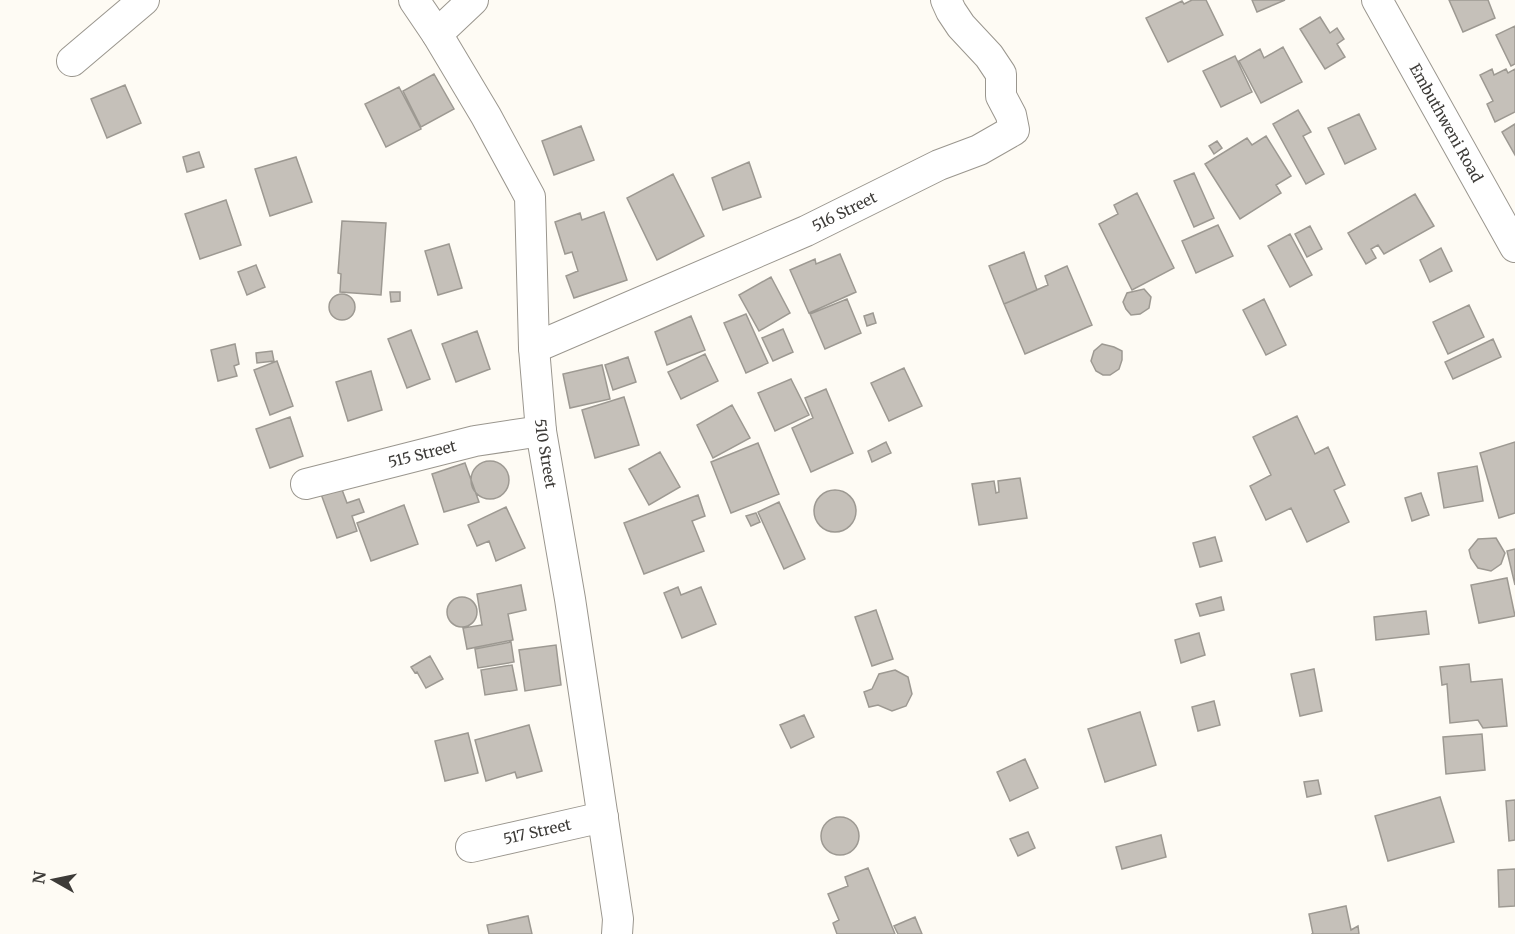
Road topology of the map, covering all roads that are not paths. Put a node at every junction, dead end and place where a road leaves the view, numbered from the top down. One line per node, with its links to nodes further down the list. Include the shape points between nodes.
1 (144, 0): 7 (street)
2 (414, 0): 6 (street, 510 Street)
3 (473, 0): 6 (street)
4 (946, 0): 9 (street, 516 Street, via 961,26 1001,74 1000,96 1014,130 806,231)
5 (1377, 0): 8 (street, Embuthweni Road)
6 (437, 34): 9 (street, 510 Street, via 530,197)
7 (72, 61)
8 (1515, 245)
9 (534, 348): 10 (street, 510 Street)
10 (541, 431): 11 (street, 515 Street, via 475,441); 12 (street, 510 Street)
11 (306, 484)
12 (603, 817): 13 (street, 517 Street); 14 (street, 510 Street)
13 (471, 847)
14 (618, 934)

